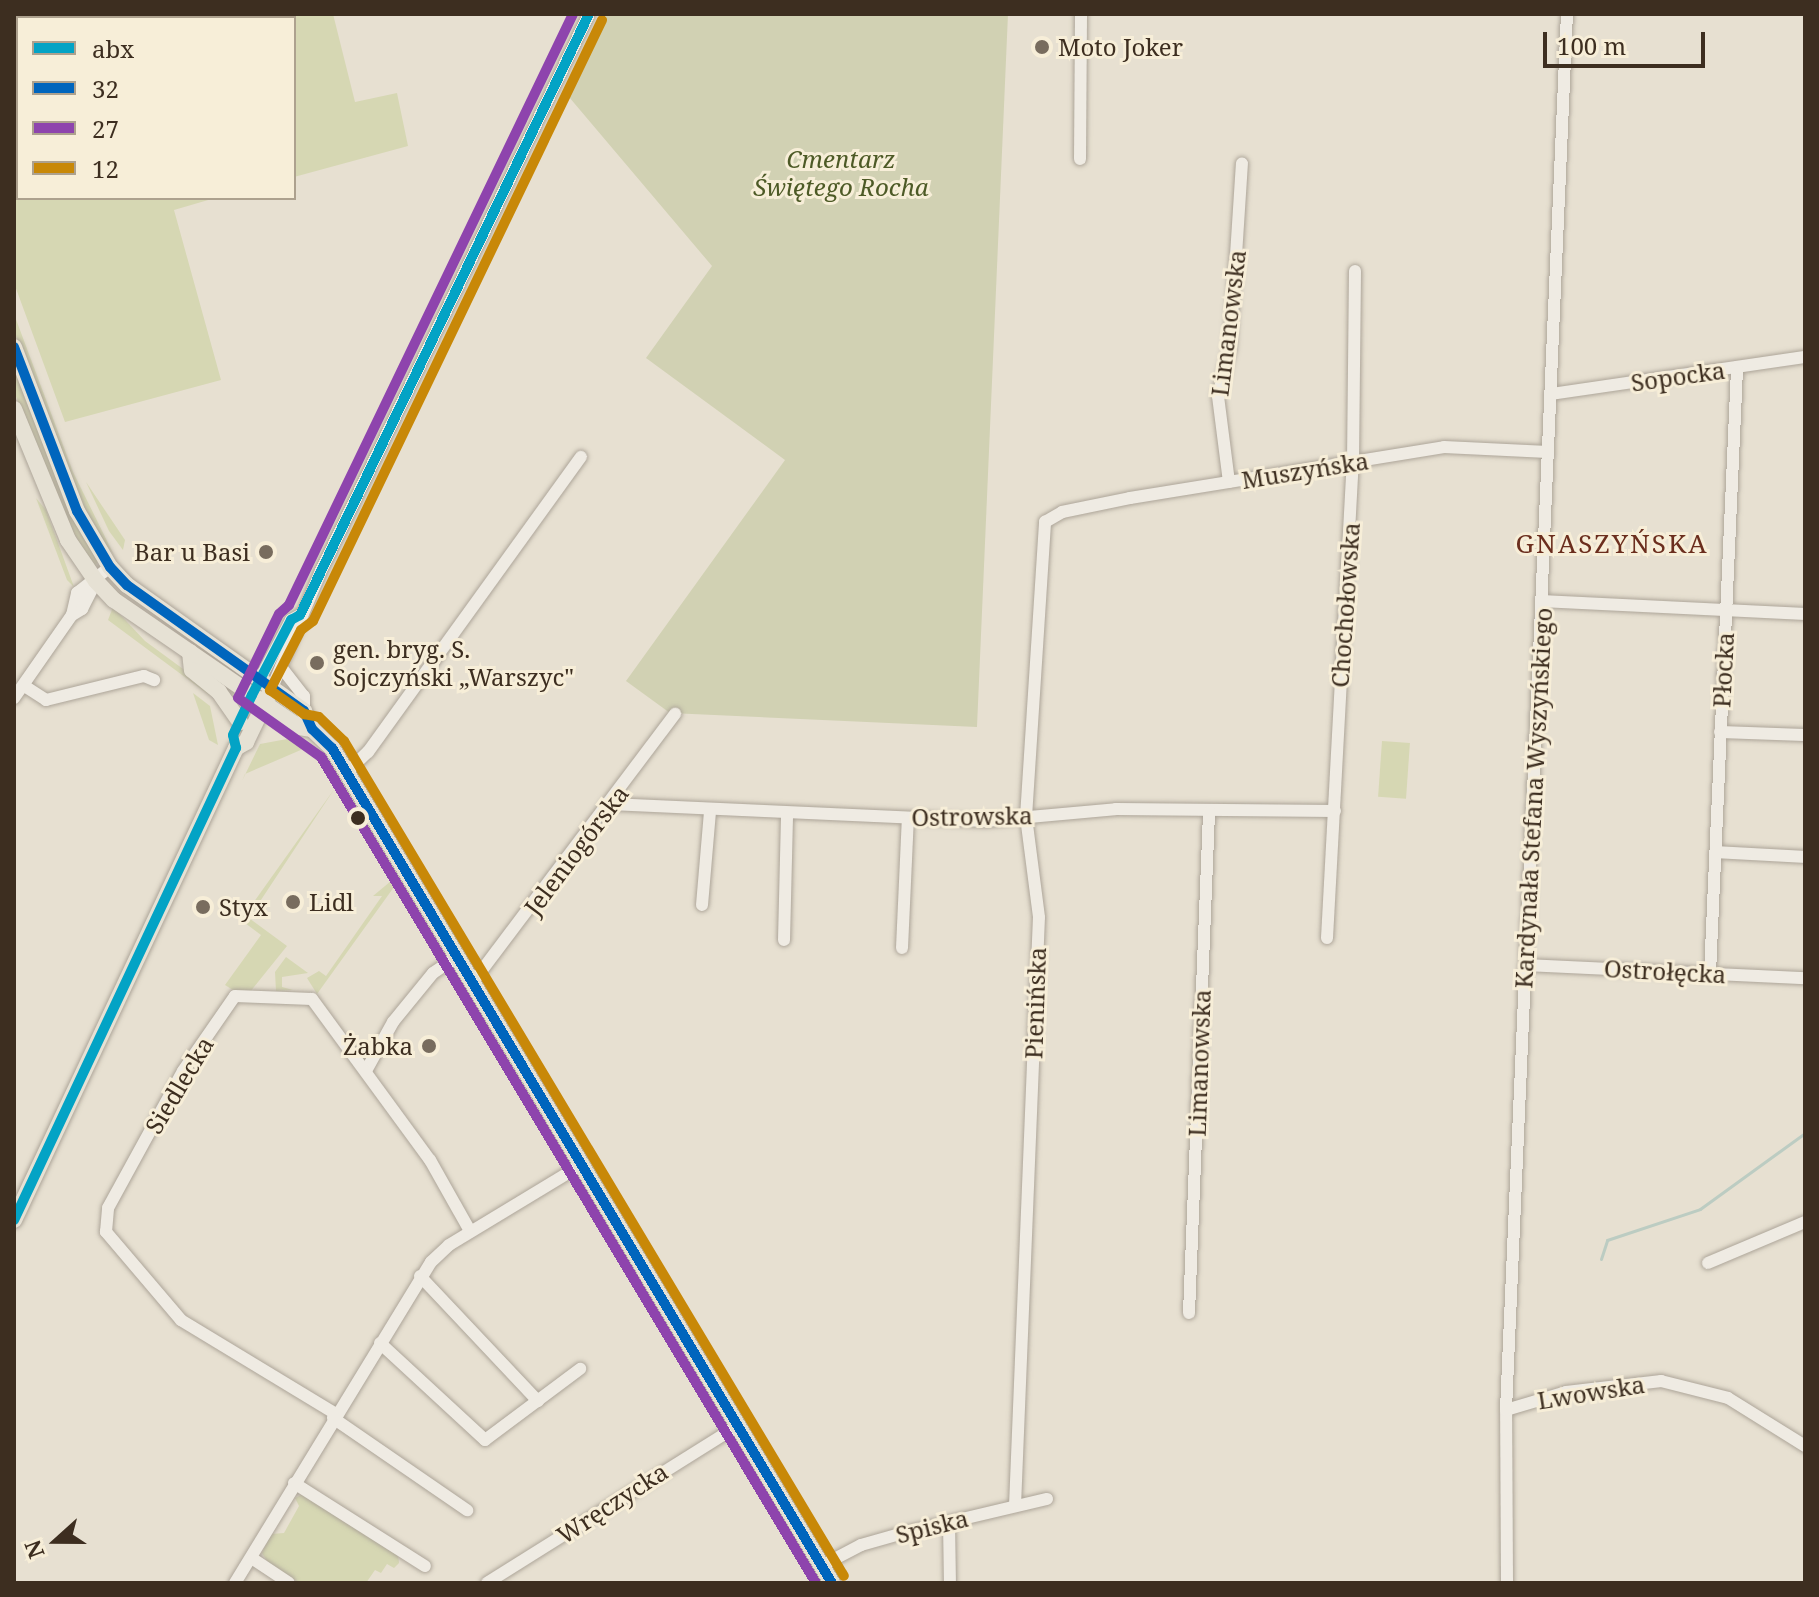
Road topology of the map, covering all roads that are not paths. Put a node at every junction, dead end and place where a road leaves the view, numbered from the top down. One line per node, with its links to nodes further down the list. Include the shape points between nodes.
1 (589, 14): 22 (street)
2 (1081, 14): 4 (street)
3 (1567, 14): 10 (street, Kardynała Stefana Wyszyńskiego)
4 (1080, 159)
5 (1242, 163): 15 (street, Limanowska, via 1230,348 1218,396)
6 (1355, 271): 14 (street, Chochołowska)
7 (14, 347): 17 (main road, via 77,511)
8 (1805, 357): 9 (street, Sopocka)
9 (1737, 368): 10 (street, Sopocka); 20 (street, Płocka)
10 (1551, 394): 12 (street, Kardynała Stefana Wyszyńskiego)
11 (14, 409): 18 (main road, via 68,540)
12 (1548, 452): 14 (street, Muszyńska, via 1444,447); 19 (street, Kardynała Stefana Wyszyńskiego)
13 (581, 457): 36 (street, via 368,752)
14 (1353, 462): 15 (street, Muszyńska); 39 (street, Chochołowska)
15 (1229, 482): 16 (street, Muszyńska)
16 (1062, 512): 42 (street, Pienińska, via 1045,522 1041,544)
17 (110, 567): 18 (street); 27 (main road)
18 (96, 581): 23 (main road, via 114,600); 26 (street)
19 (1542, 601): 20 (street); 51 (street, Kardynała Stefana Wyszyńskiego)
20 (1726, 610): 21 (street); 33 (street, Płocka)
21 (1805, 614)
22 (300, 615): 24 (street, via 301,625); 27 (street, via 291,620)
23 (190, 652): 27 (main road); 31 (main road, via 192,670 219,692)
24 (281, 667): 27 (street); 29 (street, via 304,696)
25 (154, 680): 26 (street, via 144,676 46,700)
26 (26, 687): 28 (street)
27 (262, 691): 29 (main road); 31 (main road); 32 (main road, via 299,727); 35 (main road, via 246,742)
28 (14, 698)
29 (304, 711): 32 (main road)
30 (675, 714): 37 (street, Jeleniogórska)
31 (240, 722): 35 (main road, via 233,735)
32 (312, 729): 36 (main road)
33 (1720, 732): 34 (street); 44 (street, Płocka)
34 (1805, 735)
35 (236, 748): 57 (main road)
36 (347, 772): 50 (main road)
37 (610, 804): 38 (street, Ostrowska); 54 (street, Jeleniogórska)
38 (710, 811): 41 (street, Ostrowska); 46 (street)
39 (1335, 811): 40 (street, Ostrowska); 47 (street, Chochołowska)
40 (1209, 812): 42 (street, Ostrowska, via 1116,809); 62 (street, Limanowska)
41 (787, 813): 43 (street, Ostrowska); 48 (street)
42 (1026, 817): 43 (street, Ostrowska); 72 (street, Pienińska, via 1039,917)
43 (908, 818): 49 (street)
44 (1716, 852): 45 (street); 52 (street, Płocka)
45 (1805, 857)
46 (702, 905)
47 (1327, 938)
48 (784, 940)
49 (902, 948)
50 (458, 956): 54 (main road); 55 (street, via 433,973 393,1022)
51 (1526, 965): 52 (street, Ostrołęcka); 66 (street, Kardynała Stefana Wyszyńskiego)
52 (1710, 973): 53 (street, Ostrołęcka)
53 (1805, 978)
54 (473, 982): 56 (main road)
55 (367, 1069): 59 (street, Siedlecka, via 430,1160); 67 (street, Siedlecka, via 312,999 235,996 183,1071 104,1221 106,1232 181,1320)
56 (583, 1164): 59 (street); 68 (main road)
57 (15, 1214)
58 (1805, 1222): 60 (street)
59 (470, 1231): 61 (street, via 439,1253)
60 (1708, 1263)
61 (420, 1276): 63 (street); 65 (street)
62 (1189, 1313)
63 (380, 1343): 65 (street, via 485,1440); 67 (street)
64 (580, 1369): 65 (street)
65 (538, 1401)
66 (1506, 1410): 69 (street, Lwowska, via 1566,1392 1661,1381 1728,1398); 83 (street, Kardynała Stefana Wyszyńskiego)
67 (335, 1416): 70 (street); 73 (street)
68 (739, 1425): 77 (main road); 80 (street, Wręczycka)
69 (1805, 1446)
70 (294, 1483): 75 (street); 76 (street)
71 (1047, 1499): 72 (street, Spiska)
72 (1015, 1506): 74 (street, Spiska)
73 (467, 1510)
74 (949, 1522): 77 (street, Spiska, via 861,1545); 82 (street)
75 (253, 1559): 78 (street); 79 (street)
76 (425, 1566)
77 (821, 1566): 81 (main road)
78 (235, 1583)
79 (289, 1583)
80 (487, 1583)
81 (832, 1583)
82 (950, 1583)
83 (1507, 1583)

